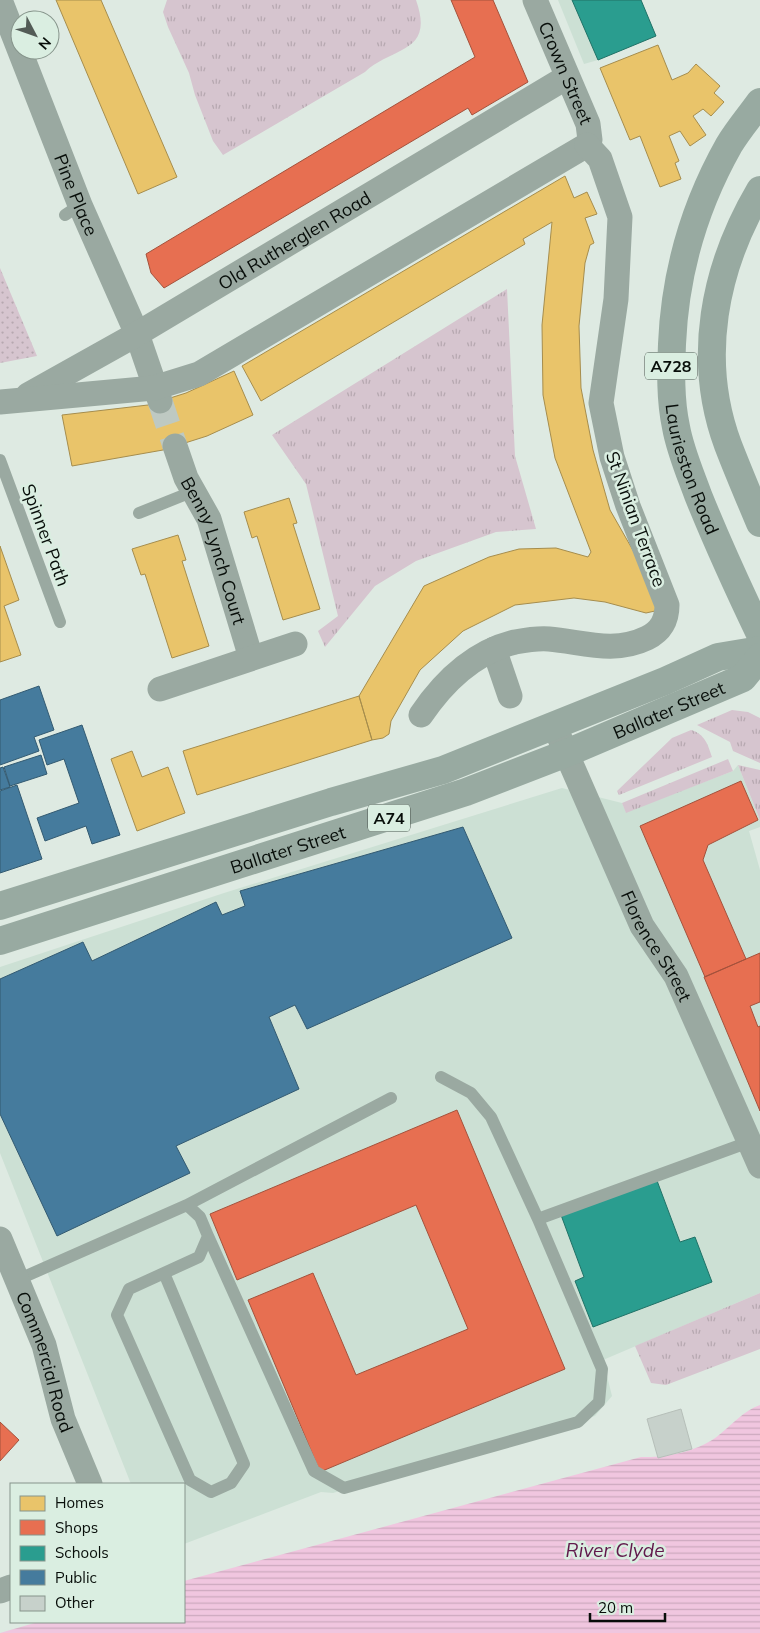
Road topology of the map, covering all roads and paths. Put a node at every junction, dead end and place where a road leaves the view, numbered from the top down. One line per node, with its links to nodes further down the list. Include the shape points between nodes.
1 (0, 0): 7 (street, Pine Place, via 73,210)
2 (535, 0): 3 (street, Crown Street)
3 (567, 77): 5 (street, Crown Street, via 588,124 590,140); 7 (street, Old Rutherglen Road)
4 (760, 102): 16 (main road, Laurieston Road / A728, via 730,144 708,186 689,235 676,298 671,370 676,428 689,472)
5 (587, 145): 8 (street, Old Rutherglen Road, via 199,374); 18 (street, St Ninian Terrace, via 600,159 620,217 616,299 601,403 612,457 667,604 667,613 659,630 624,646 599,647 547,639 514,643)
6 (760, 190): 14 (main road, A728, via 741,222 726,263 715,304 712,354 718,406 728,444)
7 (138, 334): 8 (street, Pine Place); 9 (street, Old Rutherglen Road)
8 (157, 394): 9 (street, Old Rutherglen Road)
9 (10, 401)
10 (175, 446): 12 (street, Benny Lynch Court)
11 (0, 460): 15 (lane, Spinner Path)
12 (194, 491): 13 (lane); 21 (street, Benny Lynch Court, via 209,519)
13 (139, 513)
14 (760, 523)
15 (60, 622)
16 (760, 634)
17 (296, 644): 21 (street)
18 (494, 650): 23 (street); 24 (street, St Ninian Terrace, via 447,680)
19 (760, 650): 25 (main road, Ballater Street / A74, via 718,657)
20 (760, 657): 26 (main road, Ballater Street / A74, via 743,678)
21 (251, 658): 22 (street)
22 (160, 689)
23 (510, 696)
24 (421, 715)
25 (554, 725): 26 (street, Florence Street); 27 (main road, Ballater Street / A74, via 443,770)
26 (566, 753): 28 (main road, Ballater Street / A74, via 457,795); 31 (street, Florence Street, via 642,926 676,976)
27 (0, 906)
28 (0, 941)
29 (441, 1076): 34 (lane, via 471,1093 491,1116)
30 (391, 1098): 33 (lane)
31 (749, 1142): 32 (street, Florence Street); 34 (lane)
32 (760, 1166)
33 (187, 1205): 35 (lane, via 200,1217); 38 (lane)
34 (538, 1219): 35 (lane, via 602,1369 599,1402 578,1422 344,1488 314,1471)
35 (208, 1236): 37 (lane, via 200,1257)
36 (0, 1239): 38 (street, Commercial Road)
37 (164, 1273): 37 (lane, via 129,1289 117,1315 190,1480 211,1492 231,1483 244,1464)
38 (17, 1280): 39 (street, Commercial Road, via 44,1345 63,1419)
39 (90, 1483)

